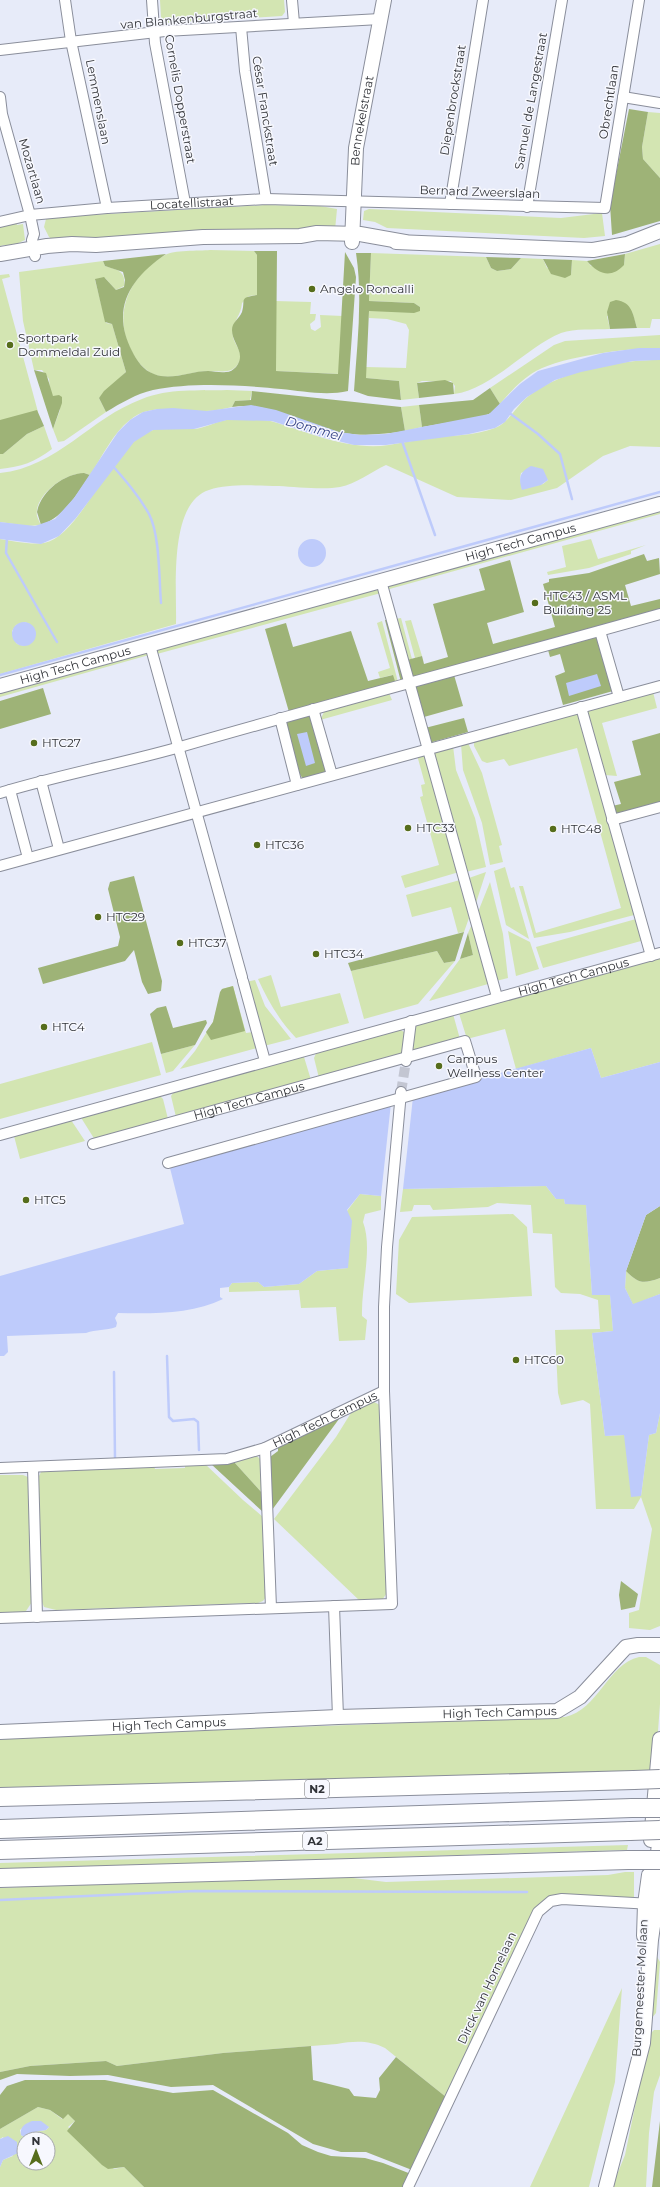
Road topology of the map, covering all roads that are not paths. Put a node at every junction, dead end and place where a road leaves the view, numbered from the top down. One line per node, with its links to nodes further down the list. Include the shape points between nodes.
1 (65, 0): 12 (street, Lemmenslaan)
2 (152, 0): 11 (street, Cornelis Dopperstraat)
3 (292, 0): 9 (street)
4 (384, 0): 8 (street, Bennekelstraat)
5 (483, 0): 21 (street, Diepenbrockstraat)
6 (562, 0): 22 (street, Samuel de Langestraat)
7 (640, 0): 15 (street, Obrechtlaan)
8 (380, 19): 9 (street, van Blankenburgstraat); 19 (street, Bennekelstraat, via 356,148)
9 (294, 23): 10 (street, van Blankenburgstraat)
10 (242, 27): 11 (street, van Blankenburgstraat); 18 (street, César Franckstraat, via 245,70)
11 (154, 33): 12 (street, van Blankenburgstraat); 20 (street, Cornelis Dopperstraat)
12 (71, 41): 13 (street, van Blankenburgstraat); 23 (street, Lemmenslaan)
13 (0, 50)
14 (0, 97): 17 (street, Mozartlaan)
15 (623, 97): 16 (street); 24 (street, Obrechtlaan)
16 (660, 103)
17 (1, 114): 25 (street, Mozartlaan)
18 (266, 199): 19 (street, Locatellistraat); 20 (street, Locatellistraat)
19 (353, 202): 21 (street, Bernard Zweerslaan); 28 (street, Bennekelstraat)
20 (185, 203): 23 (street, Locatellistraat)
21 (450, 204): 22 (street, Bernard Zweerslaan)
22 (527, 207): 24 (street, Bernard Zweerslaan)
23 (107, 208): 25 (street, Locatellistraat)
24 (605, 208)
25 (30, 215): 26 (street, Locatellistraat); 29 (street, Mozartlaan)
26 (0, 222)
27 (660, 231): 28 (street, via 609,249 577,251 405,242 376,236)
28 (352, 238): 29 (street, via 317,233 300,236 203,237 96,245 72,244)
29 (37, 248): 30 (street); 31 (street)
30 (0, 254)
31 (0, 260)
32 (660, 504): 33 (street, High Tech Campus)
33 (381, 581): 36 (street, High Tech Campus); 37 (street)
34 (660, 614): 35 (street)
35 (600, 631): 37 (street); 40 (street)
36 (150, 645): 38 (street, High Tech Campus); 44 (street)
37 (409, 683): 42 (street); 45 (street)
38 (0, 686)
39 (660, 686): 40 (street)
40 (619, 697): 41 (street)
41 (581, 707): 45 (street); 52 (street, High Tech Campus)
42 (314, 709): 43 (street); 46 (street)
43 (280, 718): 44 (street); 48 (street)
44 (178, 748): 47 (street); 51 (street)
45 (428, 750): 46 (street); 57 (street)
46 (332, 775): 48 (street)
47 (41, 781): 49 (street); 53 (street)
48 (297, 785): 51 (street)
49 (5, 791): 54 (street)
50 (660, 806): 52 (street)
51 (196, 812): 53 (street); 60 (street)
52 (612, 820): 56 (street, High Tech Campus)
53 (60, 849): 54 (street)
54 (28, 858): 55 (street)
55 (0, 866)
56 (655, 954): 57 (street, High Tech Campus)
57 (497, 997): 58 (street, High Tech Campus)
58 (411, 1021): 59 (street); 60 (street, High Tech Campus)
59 (406, 1059): 61 (street, High Tech Campus, via 465,1041 476,1077); 63 (street, High Tech Campus)
60 (265, 1061): 62 (street, High Tech Campus)
61 (401, 1095): 64 (street, High Tech Campus); 65 (street, High Tech Campus, via 384,1295)
62 (0, 1134)
63 (93, 1144)
64 (168, 1163)
65 (384, 1391): 66 (street, High Tech Campus); 69 (street, High Tech Campus, via 392,1604)
66 (265, 1448): 67 (street, High Tech Campus, via 227,1459); 70 (street, High Tech Campus)
67 (33, 1467): 68 (street, High Tech Campus); 71 (street)
68 (0, 1468)
69 (334, 1606): 70 (street, High Tech Campus); 76 (street)
70 (271, 1608): 71 (street, High Tech Campus)
71 (37, 1616): 72 (street, High Tech Campus)
72 (0, 1618)
73 (660, 1645): 75 (street, High Tech Campus, via 626,1647)
74 (660, 1654): 75 (street, via 643,1652)
75 (616, 1659): 76 (street, High Tech Campus, via 580,1697 557,1711)
76 (338, 1717): 77 (street, High Tech Campus)
77 (0, 1732)
78 (660, 1739): 87 (street)
79 (660, 1779): 80 (highway, N2, bridge)
80 (0, 1797)
81 (660, 1808): 82 (highway, A2, bridge)
82 (0, 1829)
83 (660, 1831): 84 (highway, A2, bridge); 87 (street)
84 (0, 1850)
85 (660, 1860): 86 (highway, bridge)
86 (0, 1878)
87 (651, 1904): 88 (street, Dirck van Hornelaan, via 562,1899 551,1902 538,1912); 89 (street, Burgemeester Mollaan, via 635,2072)
88 (408, 2187)
89 (606, 2187)

